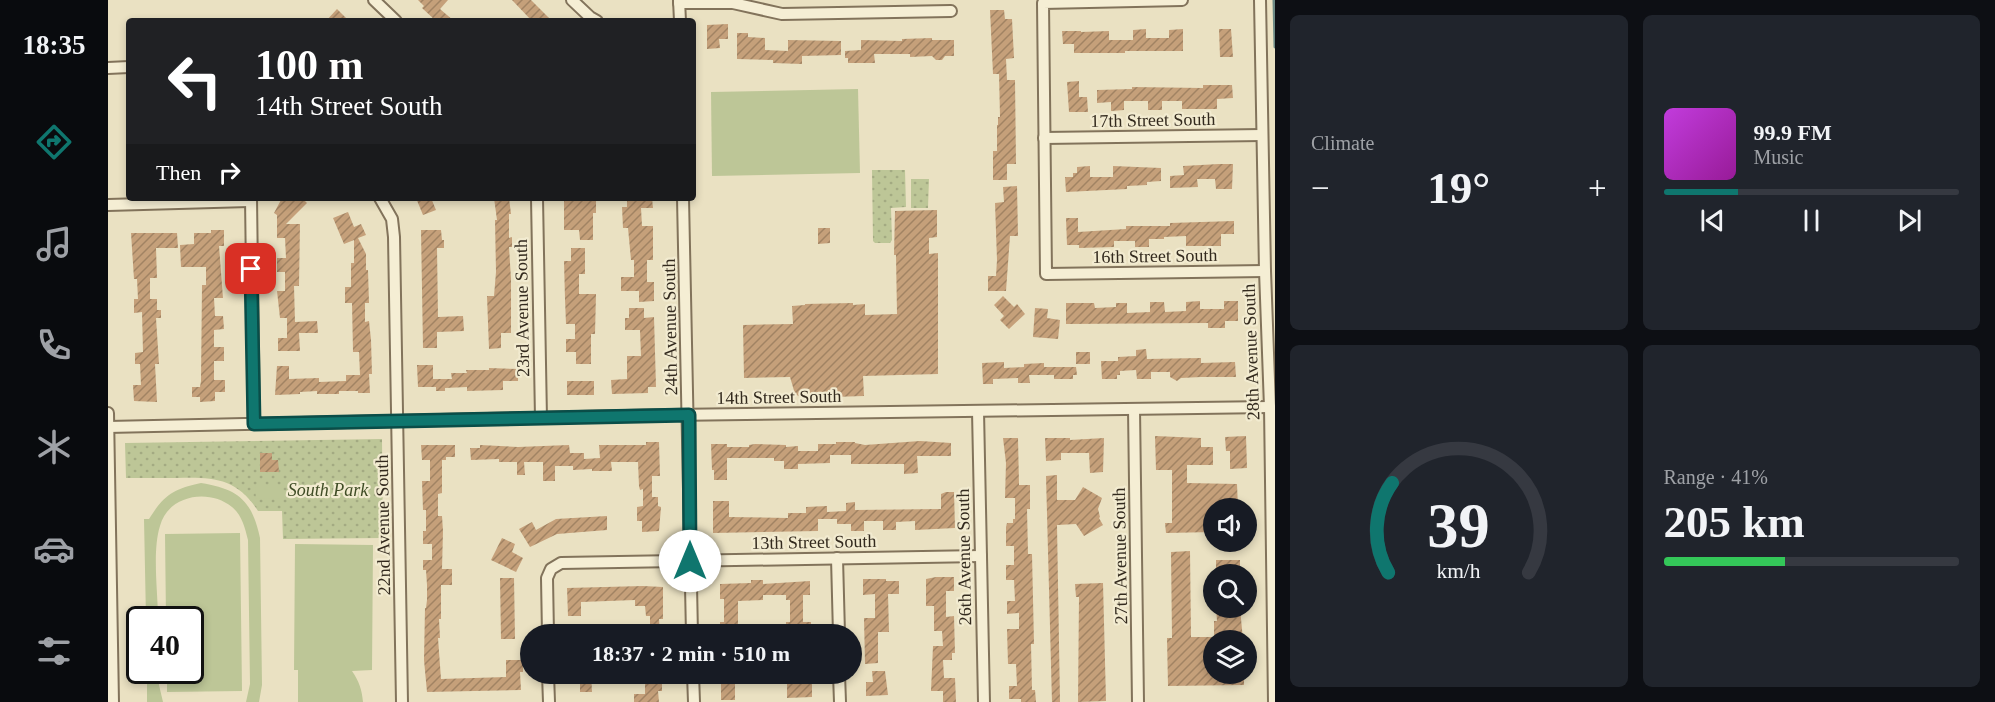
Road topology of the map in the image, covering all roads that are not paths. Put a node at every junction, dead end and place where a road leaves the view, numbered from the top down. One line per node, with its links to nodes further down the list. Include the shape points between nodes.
1 (374, 0): 7 (street)
2 (572, 0): 8 (street)
3 (1182, 0): 13 (street, via 1043,3)
4 (1260, 0): 12 (street, 28th Avenue South)
5 (679, 2): 6 (street, via 734,3 782,14); 9 (street)
6 (951, 11)
7 (393, 18)
8 (592, 18)
9 (680, 18)
10 (108, 68): 11 (street)
11 (126, 68)
12 (1262, 135): 13 (street, 17th Street South); 20 (street, 28th Avenue South)
13 (1044, 138): 20 (street, 16th Street South, via 1046,274)
14 (203, 201): 19 (street)
15 (250, 201): 28 (street)
16 (383, 201): 27 (street, 22nd Avenue South, via 392,219 394,237)
17 (537, 201): 26 (street, 23rd Avenue South)
18 (683, 201): 25 (street, 24th Avenue South)
19 (108, 205)
20 (1265, 271): 21 (street, 28th Avenue South)
21 (1270, 406): 22 (street, 14th Street South); 47 (street, 28th Avenue South)
22 (1134, 409): 23 (street, 14th Street South); 46 (street, 27th Avenue South)
23 (978, 411): 25 (street, 14th Street South); 30 (street, 26th Avenue South)
24 (108, 414): 29 (street)
25 (689, 415): 26 (street, 14th Street South); 32 (street, 24th Avenue South)
26 (541, 418): 27 (street, 14th Street South)
27 (398, 421): 28 (street, 14th Street South); 41 (street, 22nd Avenue South)
28 (254, 424): 29 (street, 14th Street South)
29 (108, 427): 36 (street)
30 (981, 556): 31 (street, 13th Street South); 45 (street, 26th Avenue South)
31 (837, 558): 32 (street, 13th Street South); 35 (street)
32 (690, 561): 33 (street, 13th Street South, via 561,563 551,569 547,578); 34 (street, 24th Avenue South)
33 (548, 624)
34 (692, 624)
35 (839, 624)
36 (110, 680): 40 (street)
37 (548, 684): 42 (street)
38 (693, 684): 43 (street)
39 (839, 684): 44 (street)
40 (113, 702)
41 (402, 702)
42 (549, 702)
43 (694, 702)
44 (840, 702)
45 (984, 702)
46 (1138, 702)
47 (1274, 702)

